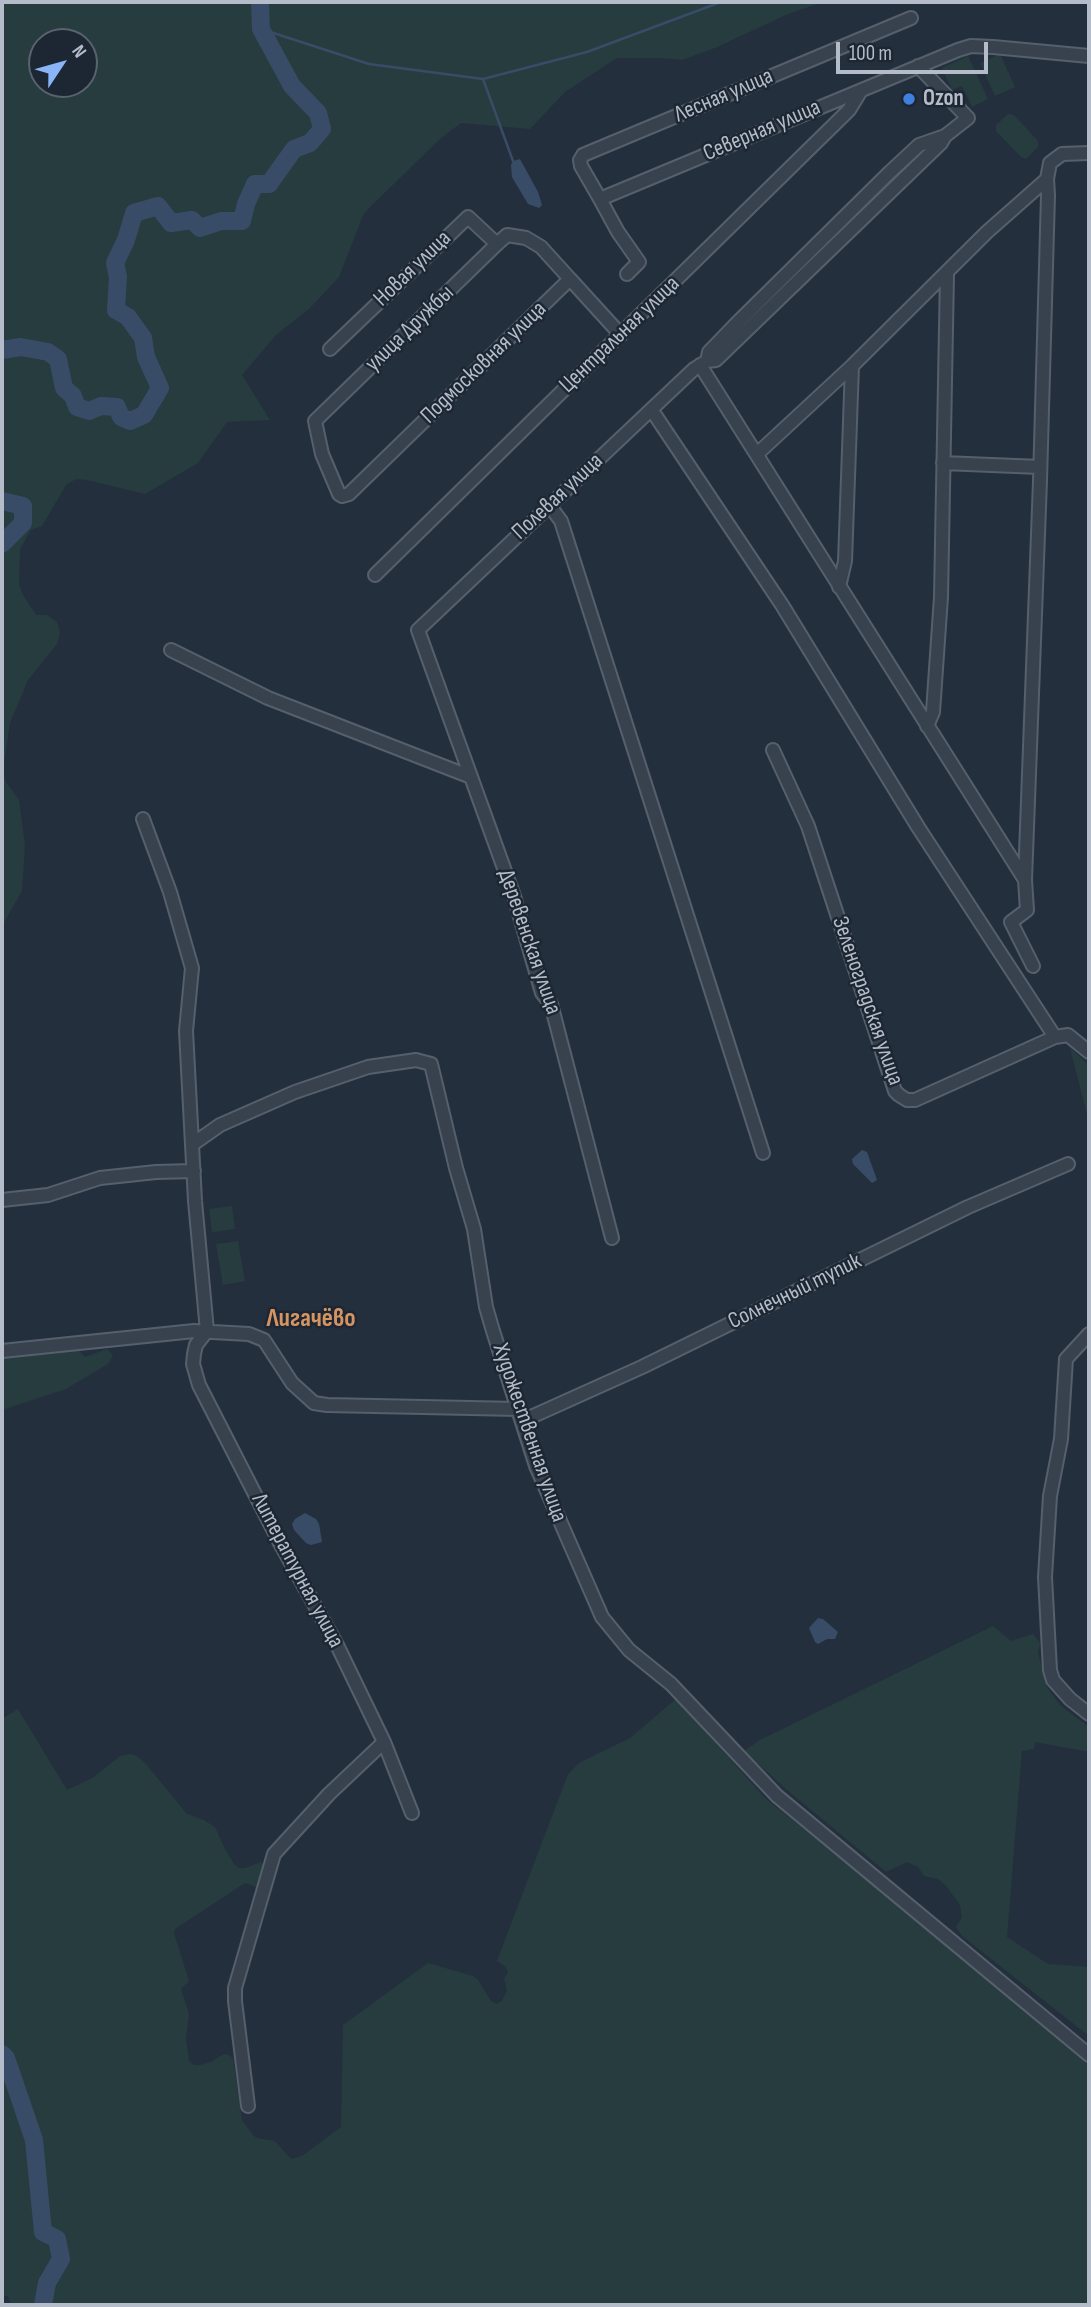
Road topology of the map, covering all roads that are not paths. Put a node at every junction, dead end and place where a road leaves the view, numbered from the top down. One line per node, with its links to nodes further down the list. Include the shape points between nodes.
1 (911, 18): 8 (street, Лесная улица, via 583,155 581,166)
2 (1089, 56): 3 (street, Северная улица, via 971,46)
3 (918, 66): 4 (street, Северная улица); 5 (street, Полевая улица, via 968,118)
4 (860, 92): 8 (street, Северная улица); 15 (street, Центральная улица, via 849,110)
5 (946, 136): 10 (street, Полевая улица, via 919,145); 11 (street, Полевая улица)
6 (1089, 153): 7 (street, via 1062,154 1050,163)
7 (1046, 179): 13 (street); 22 (street)
8 (600, 199): 12 (street, via 639,262)
9 (497, 244): 14 (street, via 508,235 526,238 541,247); 16 (street, Новая улица, via 468,217); 23 (street, улица Дружбы, via 315,421 322,454)
10 (815, 245): 11 (street); 17 (street, Полевая улица)
11 (825, 255): 17 (street, Полевая улица, via 716,360)
12 (627, 274)
13 (947, 274): 18 (street); 21 (street)
14 (570, 279): 15 (street); 23 (street, Подмосковная улица)
15 (621, 335): 25 (street, Центральная улица)
16 (330, 349)
17 (703, 363): 20 (street); 24 (street, Полевая улица)
18 (852, 366): 20 (street); 26 (street, via 845,561)
19 (655, 415): 35 (street, via 782,605 918,827)
20 (757, 454): 26 (street)
21 (943, 463): 22 (street); 29 (street, via 941,597 933,712)
22 (1040, 467): 33 (street)
23 (342, 496)
24 (549, 505): 27 (street, Полевая улица, via 418,630); 38 (street, via 566,534)
25 (375, 575)
26 (839, 587): 29 (street)
27 (420, 640): 31 (street, Деревенская улица)
28 (171, 650): 31 (street, via 268,698)
29 (927, 726): 33 (street)
30 (773, 750): 35 (street, Зеленоградская улица, via 808,826 895,1091 915,1100)
31 (471, 778): 42 (street, Деревенская улица, via 514,896 542,993 551,1004)
32 (143, 819): 37 (street, via 192,968 186,1031)
33 (1025, 880): 34 (street, via 1027,910 1011,922)
34 (1033, 966)
35 (1055, 1037): 36 (street, via 1068,1035)
36 (1089, 1052)
37 (193, 1144): 40 (street); 46 (street, Художественная улица, via 220,1125 368,1067 416,1060 430,1064 474,1228 486,1307)
38 (763, 1153)
39 (1068, 1164): 46 (street, Солнечный тупик, via 968,1207 642,1367)
40 (194, 1171): 41 (street, via 100,1178 48,1195); 43 (street)
41 (2, 1200)
42 (612, 1238)
43 (207, 1331): 45 (street); 46 (street, via 249,1334 264,1340 292,1383 314,1403); 48 (street, Литературная улица, via 194,1354 202,1392 338,1647)
44 (1089, 1334): 47 (street, via 1066,1359 1045,1577 1053,1680)
45 (2, 1351)
46 (520, 1415): 50 (street, Художественная улица, via 553,1510 602,1617 629,1650 705,1717 777,1796)
47 (1089, 1714)
48 (383, 1742): 49 (street, Литературная улица); 51 (street, via 274,1854 235,1988)
49 (412, 1814)
50 (1089, 2055)
51 (248, 2106)

